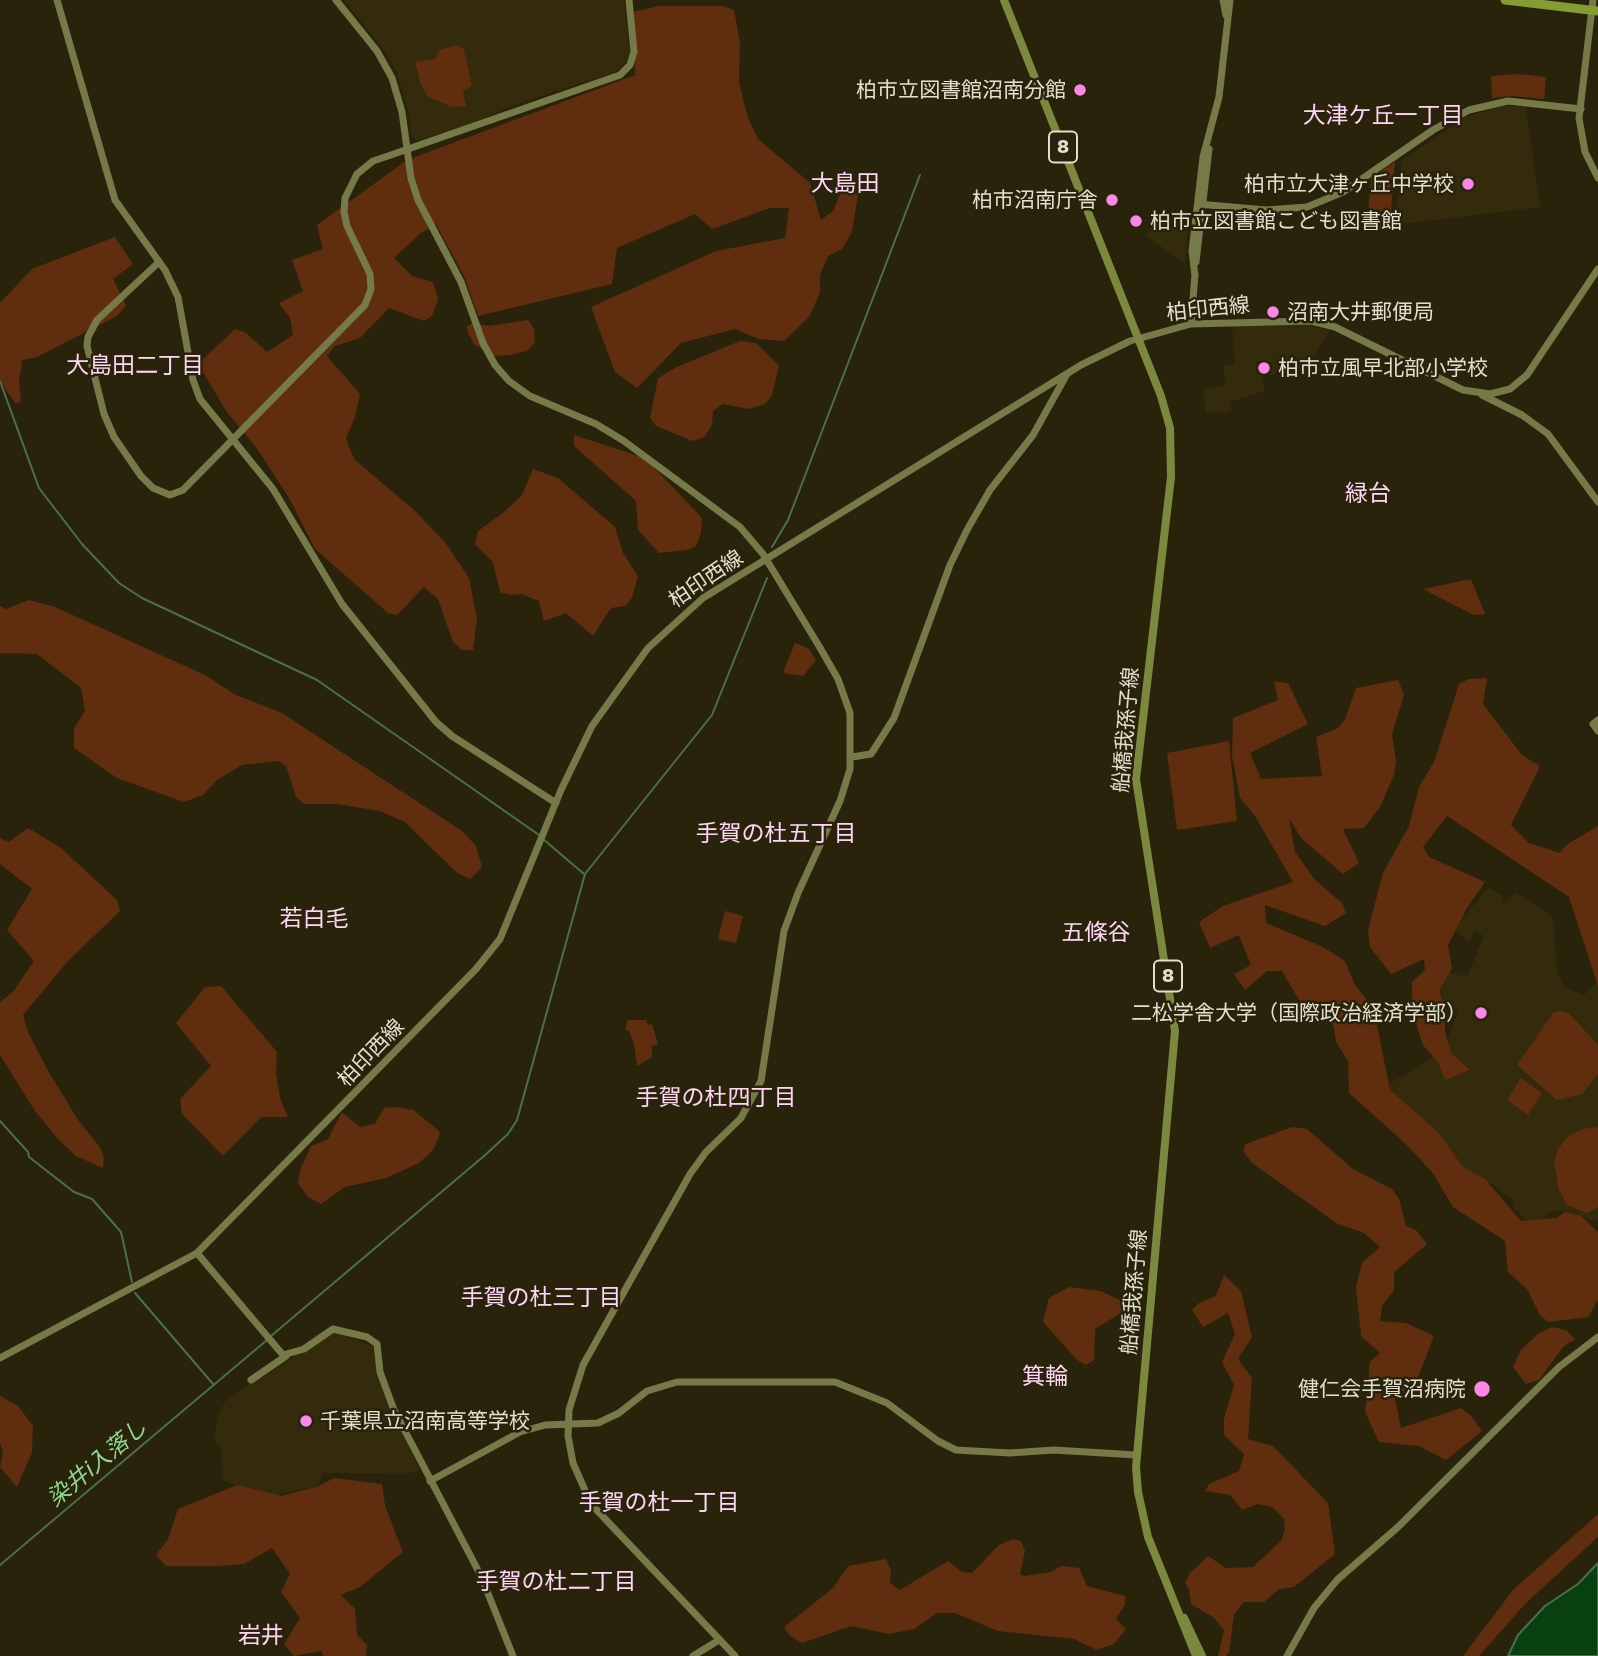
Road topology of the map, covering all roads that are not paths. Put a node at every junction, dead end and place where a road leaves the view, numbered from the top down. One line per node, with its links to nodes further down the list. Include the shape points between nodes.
1 (57, 0): 17 (street, via 116,200)
2 (336, 0): 14 (street, via 388,69 399,99)
3 (629, 0): 14 (street, via 634,52 631,65 620,75)
4 (1004, 0): 20 (main road, 船橋我孫子線 / 8)
5 (1223, 0): 12 (street)
6 (1230, 0): 12 (street)
7 (1505, 0): 9 (highway)
8 (1554, 0): 9 (highway)
9 (1587, 4): 10 (highway); 11 (highway); 13 (street)
10 (1598, 5)
11 (1598, 11)
12 (1228, 23): 16 (street)
13 (1580, 108): 15 (street, via 1585,152); 16 (street, via 1508,101 1469,110 1343,192 1307,208 1266,210)
14 (407, 150): 23 (street, via 363,167 345,198 347,226 370,274 365,304); 25 (street, via 418,200 461,282 489,355 502,373 530,396 624,441 732,520)
15 (1598, 178)
16 (1201, 204): 19 (street)
17 (159, 262): 23 (street, via 178,298 196,390); 23 (street, via 97,320 88,337 89,359 110,429 141,476 170,495 183,490)
18 (1598, 269): 22 (street, via 1527,375 1510,389)
19 (1191, 324): 20 (street, 柏印西線); 22 (street, 柏印西線, via 1320,323)
20 (1138, 338): 21 (street, 柏印西線); 36 (main road, 船橋我孫子線 / 8, via 1167,414 1172,447 1136,779 1175,1031)
21 (1067, 374): 25 (street, 柏印西線); 28 (street, via 1033,435 995,483 967,530 894,718 871,754)
22 (1482, 395): 24 (street, 柏印西線, via 1548,434)
23 (233, 439): 29 (street, via 273,489 342,604 436,722)
24 (1598, 502)
25 (766, 560): 28 (street, via 843,691 851,723); 29 (street, 柏印西線, via 692,606 648,648 587,733)
26 (1598, 720): 27 (street, via 1593,724)
27 (1598, 731)
28 (852, 757): 35 (street, via 845,789 785,931 761,1081 741,1118 699,1161 684,1184 583,1365)
29 (556, 803): 30 (street, 柏印西線, via 503,931 488,956)
30 (197, 1253): 32 (street); 33 (street, 柏印西線)
31 (1598, 1337): 45 (street, via 1559,1367 1398,1527 1336,1580)
32 (286, 1356): 34 (street); 37 (street, via 310,1346 332,1329 374,1341 394,1410)
33 (0, 1358)
34 (251, 1380)
35 (568, 1424): 36 (street, via 608,1419 647,1391 669,1383 835,1382 887,1403 956,1450); 37 (street, via 520,1432); 39 (street, via 573,1463 591,1504)
36 (1136, 1455): 38 (main road, 船橋我孫子線 / 8, via 1139,1498)
37 (430, 1481): 40 (street, via 481,1576)
38 (1162, 1571): 43 (main road, 船橋我孫子線 / 8); 44 (main road, 船橋我孫子線 / 8)
39 (719, 1640): 41 (street); 42 (street)
40 (513, 1656)
41 (693, 1656)
42 (735, 1656)
43 (1196, 1656)
44 (1202, 1656)
45 (1287, 1656)

